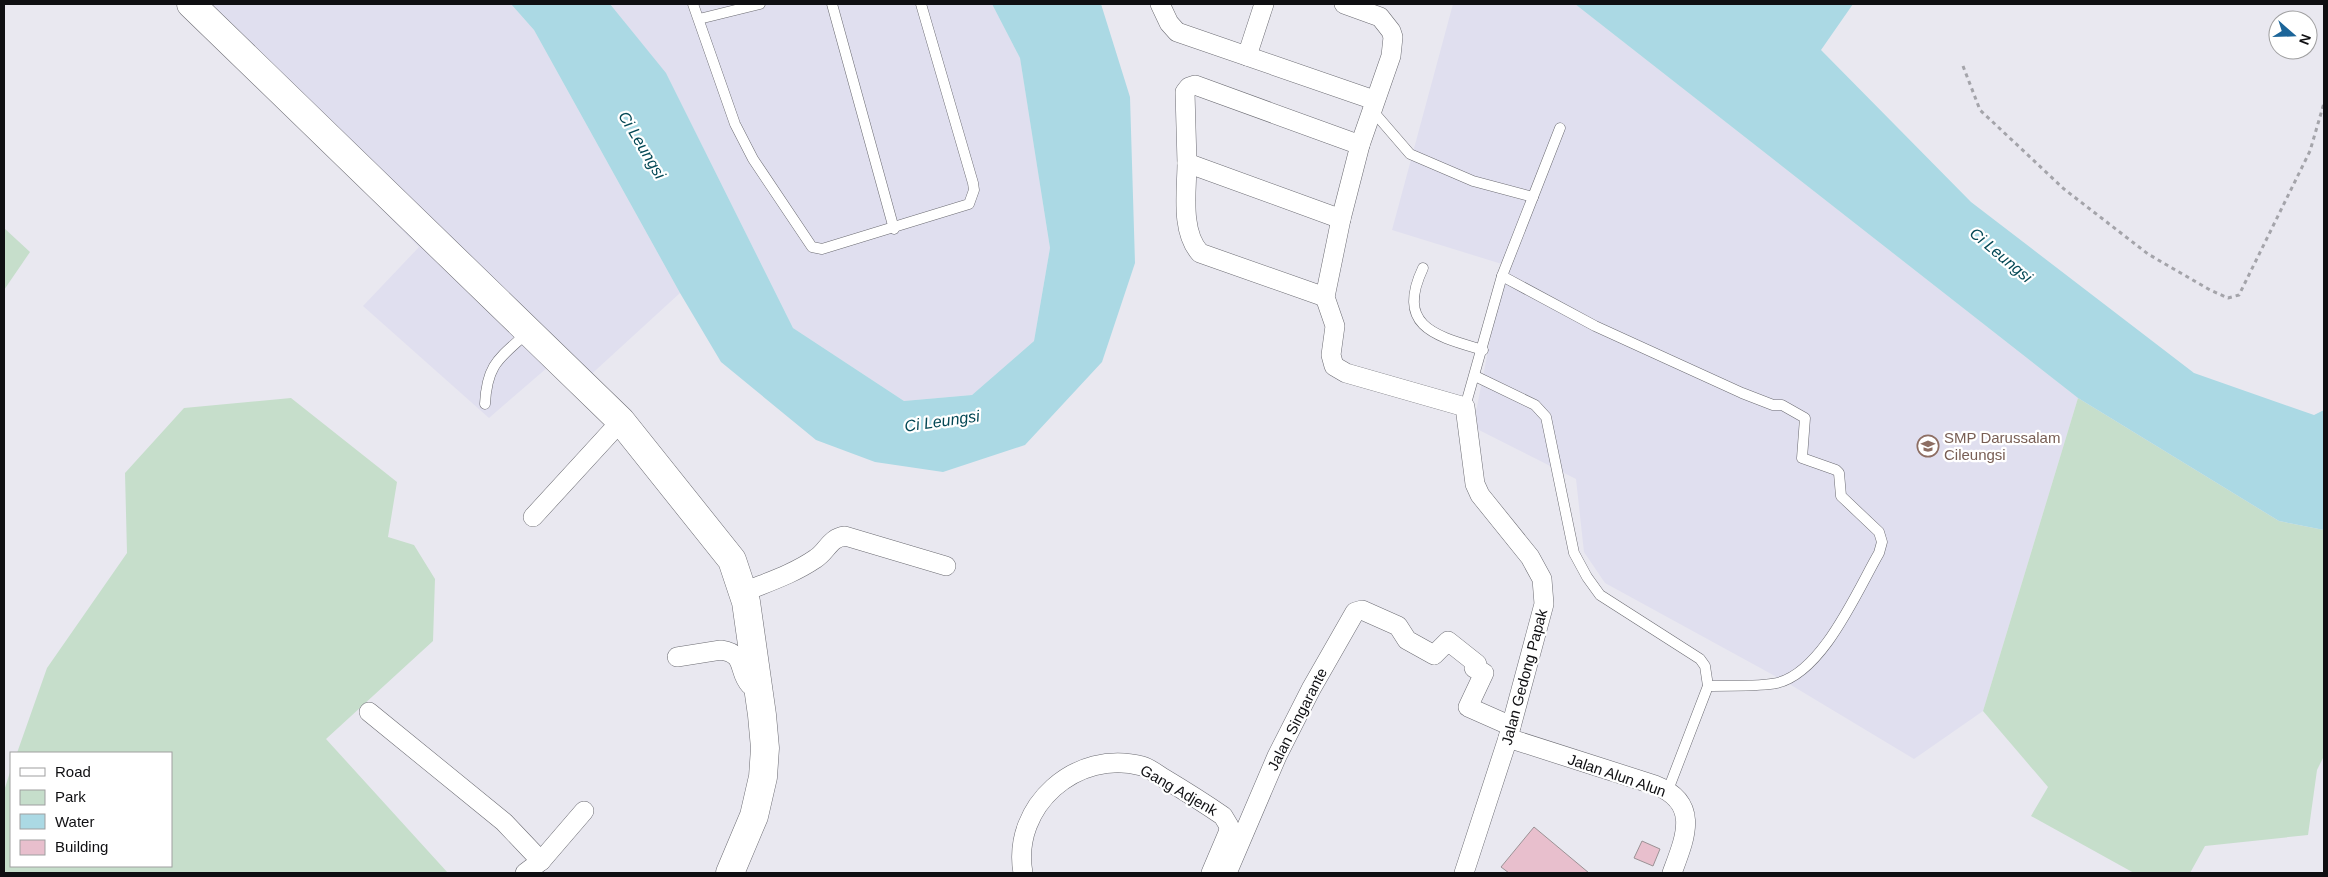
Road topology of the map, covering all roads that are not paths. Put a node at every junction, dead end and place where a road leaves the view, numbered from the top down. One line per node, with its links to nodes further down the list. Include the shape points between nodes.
1 (191, 4): 21 (main road)
2 (694, 4): 9 (lane)
3 (760, 4): 9 (lane)
4 (832, 4): 17 (lane)
5 (921, 4): 17 (lane, via 974,190 970,204)
6 (1160, 4): 10 (street, via 1169,23 1178,32)
7 (1264, 4): 10 (street)
8 (1344, 4): 11 (street, via 1376,15 1391,31 1391,56)
9 (699, 19): 17 (lane, via 735,124 753,158 812,247 827,249)
10 (1246, 56): 11 (street)
11 (1373, 104): 13 (street); 15 (lane, via 1410,154 1473,180)
12 (1560, 128): 15 (lane)
13 (1360, 145): 14 (street, via 1195,85 1185,92); 16 (street)
14 (1188, 163): 16 (street); 20 (street, via 1189,225 1194,246 1200,252)
15 (1533, 197): 19 (lane)
16 (1341, 218): 20 (street)
17 (894, 229)
18 (1423, 268): 22 (lane, via 1412,300 1422,322 1441,337)
19 (1502, 276): 22 (lane); 32 (lane, via 1595,326 1742,393 1773,405 1782,405 1805,418 1802,458 1836,470 1841,496 1879,532 1882,542 1880,553 1824,650 1798,674 1777,683)
20 (1325, 297): 25 (street, via 1335,326 1331,355 1334,366 1346,373)
21 (529, 332): 24 (lane, via 495,363 486,383); 26 (main road)
22 (1483, 350): 23 (lane)
23 (1475, 376): 25 (lane); 32 (lane, via 1542,410 1574,553 1587,578 1600,595 1700,659 1705,666)
24 (485, 404)
25 (1465, 408): 35 (street, Jalan Gedong Papak, via 1478,490 1530,557 1542,579 1544,604)
26 (621, 421): 27 (street); 29 (main road, via 732,560)
27 (533, 517)
28 (946, 566): 29 (street, via 845,536 831,542 818,558 800,569)
29 (744, 592): 33 (main road)
30 (1398, 626): 35 (street, Jalan Alun Alun, via 1407,640 1434,655 1448,641 1477,664 1474,668 1484,673 1468,707); 43 (street, Jalan Singarante, via 1362,610 1353,614 1277,756)
31 (677, 657): 33 (street, via 727,651 739,660 748,684)
32 (1708, 686): 36 (lane)
33 (759, 691): 40 (main road, via 765,748 763,777 754,816)
34 (370, 712): 38 (street, via 504,822)
35 (1510, 732): 36 (street, Jalan Alun Alun); 44 (street, Jalan Gedong Papak)
36 (1668, 790): 45 (street, Jalan Alun Alun, via 1677,797 1686,822 1686,836)
37 (584, 811): 38 (street)
38 (541, 861): 39 (street)
39 (525, 873)
40 (730, 873)
41 (1023, 873): 42 (street, Gang Adjenk, via 1021,861 1027,831 1042,800 1062,779 1087,766 1102,763 1144,766 1223,816 1229,826 1228,833)
42 (1211, 873)
43 (1227, 873)
44 (1464, 873)
45 (1672, 873)

